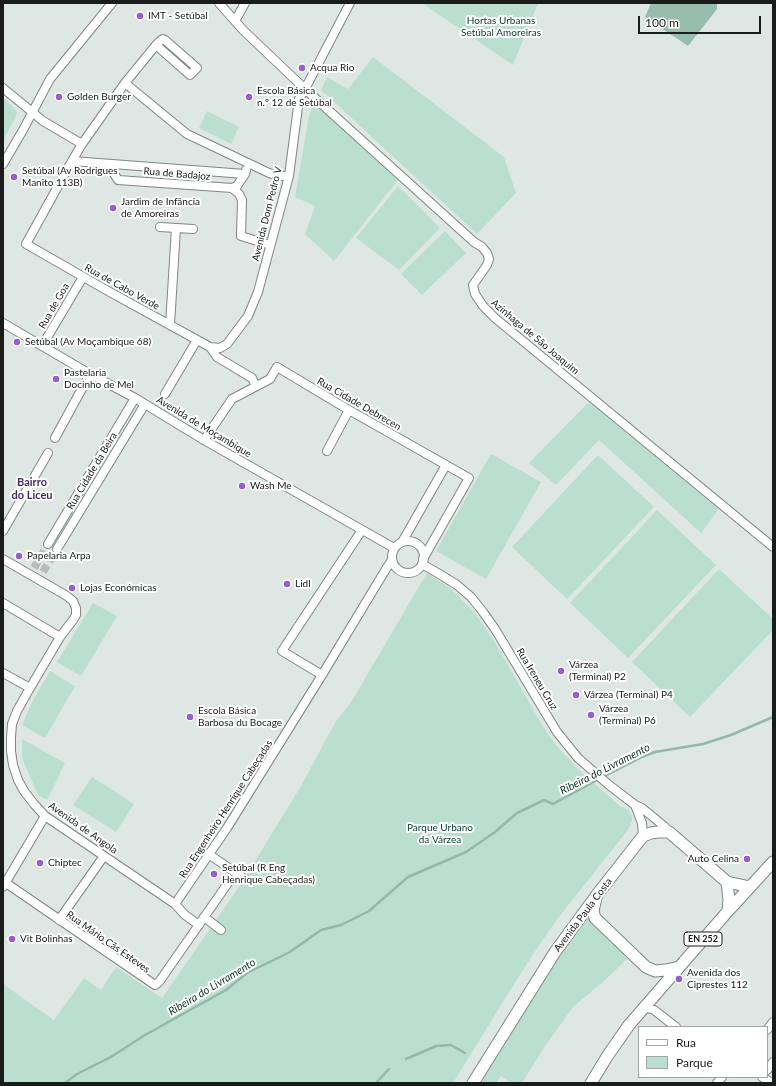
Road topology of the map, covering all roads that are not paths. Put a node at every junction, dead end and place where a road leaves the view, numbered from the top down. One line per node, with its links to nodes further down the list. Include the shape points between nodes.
1 (112, 3): 10 (street, via 54,74)
2 (219, 3): 5 (street)
3 (245, 3): 5 (street)
4 (350, 3): 9 (street, Avenida Dom Pedro V)
5 (235, 21): 9 (street)
6 (156, 45): 6 (street, via 165,40 197,68 190,75); 7 (street)
7 (125, 83): 11 (street); 15 (street, via 187,134)
8 (3, 88): 10 (street)
9 (305, 89): 17 (street, Avenida Dom Pedro V, via 300,99); 45 (street, Azinhaga de São Joaquim, via 482,248 489,258 474,285 474,290 483,306 495,318)
10 (33, 112): 11 (street, via 43,121); 13 (street)
11 (82, 144): 12 (street)
12 (72, 160): 14 (street, Rua de Badajoz); 23 (street, Rua de Cabo Verde, via 26,244)
13 (3, 164)
14 (111, 164): 16 (street, Rua de Badajoz); 18 (street, Rua de Badajoz, via 118,180)
15 (248, 164): 16 (street); 17 (street, via 275,175)
16 (245, 174): 18 (street, via 237,186)
17 (289, 176): 22 (street, Avenida Dom Pedro V)
18 (232, 188): 22 (street, via 242,200 241,236)
19 (160, 227): 20 (street)
20 (176, 228): 21 (street); 25 (street)
21 (193, 229)
22 (270, 245): 28 (street, Avenida Dom Pedro V, via 258,292 248,316 227,344 220,348)
23 (83, 277): 25 (street, Rua de Cabo Verde); 27 (street, Rua de Goa)
24 (3, 323): 27 (street, Avenida de Moçambique)
25 (170, 325): 26 (street, Rua de Cabo Verde)
26 (197, 340): 28 (street, Rua de Cabo Verde); 31 (street)
27 (42, 346): 29 (street, Avenida de Moçambique)
28 (210, 347): 30 (street, Rua de Cabo Verde, via 217,357 252,378)
29 (90, 374): 32 (street, Avenida de Moçambique); 35 (street)
30 (256, 386): 34 (street, Rua Cidade Debrecen, via 270,379 277,367); 36 (street, Rua Cidade Debrecen, via 232,399)
31 (165, 394)
32 (135, 398): 33 (street, Avenida de Moçambique); 43 (street, Rua Cidade da Beira)
33 (145, 404): 36 (street, Avenida de Moçambique); 46 (street, Rua Cidade da Beira)
34 (349, 410): 37 (street); 39 (street, Rua Cidade Debrecen)
35 (55, 438)
36 (204, 440): 40 (street, Avenida de Moçambique)
37 (327, 451)
38 (48, 453): 41 (street)
39 (446, 465): 42 (street); 49 (street, Rua Cidade Debrecen, via 469,478)
40 (362, 530): 44 (street, Avenida de Moçambique); 57 (street, via 282,651)
41 (3, 531)
42 (402, 542): 44 (street); 49 (street, via 411,541 419,546 424,555)
43 (48, 544)
44 (394, 548): 48 (street)
45 (773, 548)
46 (57, 550)
47 (3, 559): 51 (street, Avenida de Angola)
48 (392, 560): 49 (street, via 397,568 406,572 415,571); 57 (street, Rua Engenheiro Henrique Cabeçadas)
49 (423, 562): 61 (street, Rua Ireneu Cruz, via 457,585 476,602 557,732 574,754)
50 (34, 568): 51 (street)
51 (23, 571): 53 (street, Avenida de Angola)
52 (43, 572): 53 (street)
53 (46, 583): 55 (street, Avenida de Angola, via 67,596 76,608 76,615)
54 (3, 604): 55 (street)
55 (60, 637): 58 (street, Avenida de Angola)
56 (3, 673): 58 (street)
57 (322, 675): 65 (street, Rua Engenheiro Henrique Cabeçadas)
58 (30, 688): 60 (street, Avenida de Angola, via 17,711)
59 (3, 733): 60 (street)
60 (11, 737): 62 (street, Avenida de Angola, via 10,751 18,780)
61 (635, 805): 63 (street, Rua Ireneu Cruz, via 653,817); 64 (street, via 642,823)
62 (45, 816): 66 (street, Avenida de Angola); 71 (street)
63 (668, 832): 64 (main road); 70 (main road)
64 (643, 836): 73 (main road, Avenida Paula Costa)
65 (210, 855): 68 (street); 74 (street, Rua Engenheiro Henrique Cabeçadas)
66 (104, 856): 74 (street, Avenida de Angola); 77 (street)
67 (773, 862): 72 (main road, EN 252)
68 (246, 880)
69 (228, 882): 76 (street, Rua Mário Cãs Esteves)
70 (727, 882): 72 (main road); 75 (main road)
71 (4, 884): 77 (street, Rua Mário Cãs Esteves)
72 (750, 887): 75 (main road, EN 252)
73 (596, 896): 80 (main road, via 593,911 595,918 646,967 655,971); 83 (main road, Avenida Paula Costa, via 555,952)
74 (175, 904): 78 (street, Avenida de Angola)
75 (728, 912): 80 (main road, EN 252)
76 (204, 917): 78 (street, Rua Mário Cãs Esteves); 79 (street)
77 (59, 920): 78 (street, Rua Mário Cãs Esteves, via 155,985 160,982)
78 (199, 925)
79 (221, 930)
80 (679, 967): 81 (main road, EN 252)
81 (644, 1007): 82 (street, via 654,1010); 84 (main road, EN 252, via 608,1055)
82 (675, 1026)
83 (473, 1083)
84 (591, 1083)

